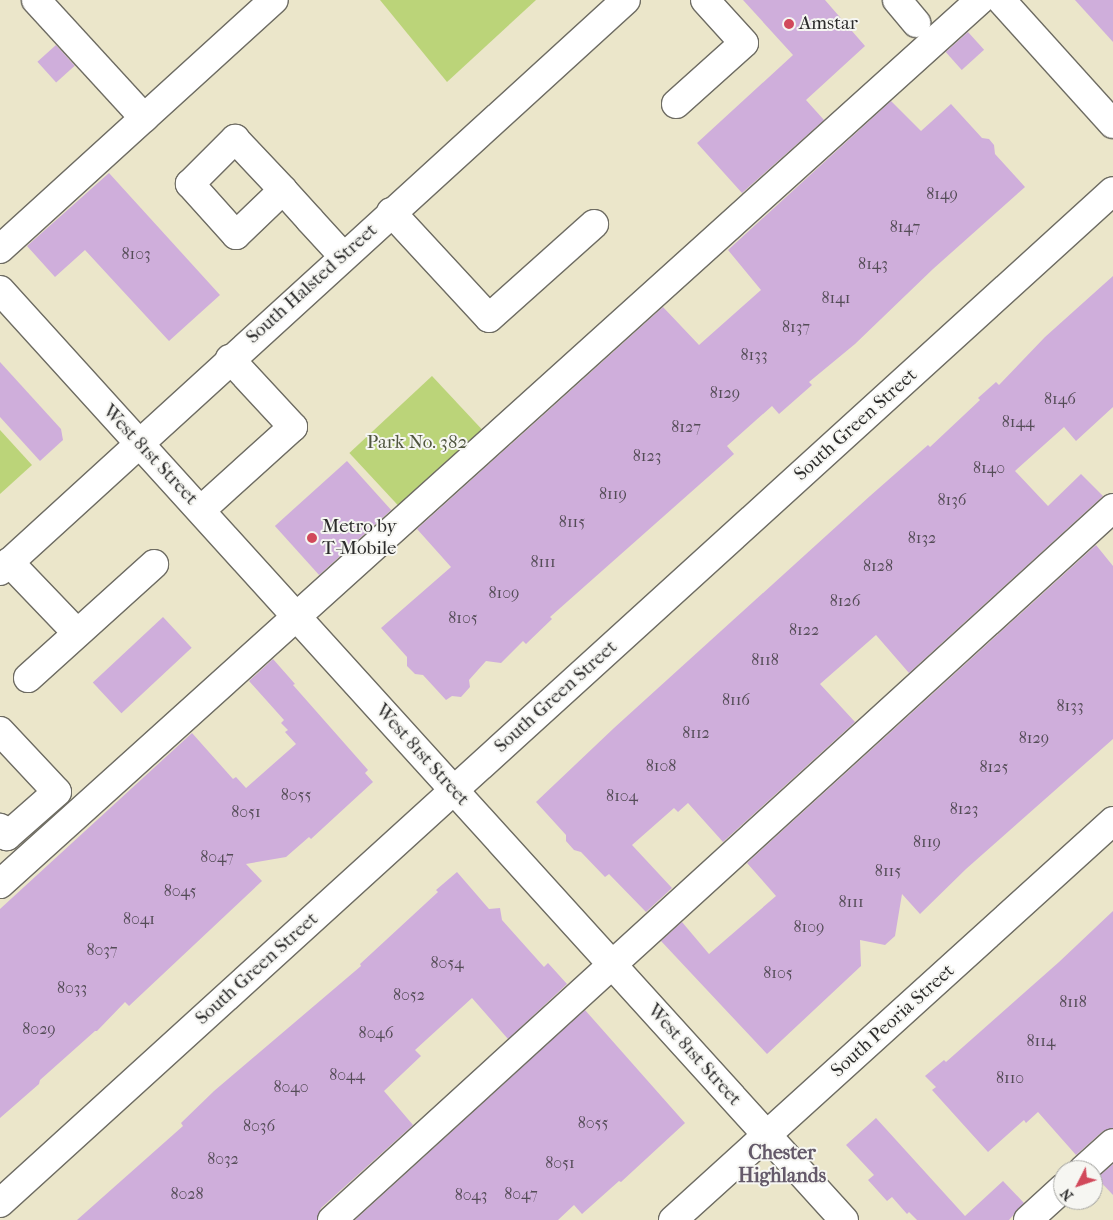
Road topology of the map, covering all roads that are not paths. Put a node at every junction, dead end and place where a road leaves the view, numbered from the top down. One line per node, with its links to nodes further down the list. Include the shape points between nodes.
1 (36, 0): 10 (street)
2 (274, 0): 10 (street)
3 (626, 0): 14 (street, South Halsted Street)
4 (897, 0): 8 (street)
5 (980, 0): 25 (street)
6 (1001, 0): 11 (street)
7 (715, 3): 9 (street, via 744,43)
8 (916, 23)
9 (676, 104)
10 (144, 118): 16 (street)
11 (1113, 124)
12 (283, 190): 17 (street)
13 (1113, 191): 29 (street, South Green Street)
14 (391, 212): 15 (street, via 489,318); 17 (street, South Halsted Street)
15 (594, 224)
16 (0, 249)
17 (343, 256): 19 (street, South Halsted Street)
18 (0, 290): 20 (street, West 81st Street)
19 (230, 359): 20 (street, South Halsted Street); 22 (street, via 292,426)
20 (140, 443): 22 (street, West 81st Street); 24 (street, South Halsted Street)
21 (1113, 508): 35 (street)
22 (201, 510): 25 (street, West 81st Street)
23 (154, 564): 26 (street)
24 (5, 566): 26 (street)
25 (297, 618): 29 (street, West 81st Street); 32 (street)
26 (77, 633): 27 (street)
27 (28, 678)
28 (0, 731): 30 (street, via 57,792)
29 (454, 789): 35 (street, West 81st Street); 40 (street, South Green Street)
30 (44, 803): 32 (street); 33 (street, via 7,836)
31 (1113, 821): 36 (street, South Peoria Street)
32 (65, 825): 34 (street)
33 (0, 828)
34 (0, 884)
35 (613, 965): 36 (street, West 81st Street); 41 (street)
36 (767, 1135): 42 (street, South Peoria Street); 43 (street, West 81st Street)
37 (1113, 1143): 38 (street)
38 (1094, 1160)
39 (1053, 1197): 44 (street)
40 (0, 1203)
41 (332, 1220)
42 (674, 1220)
43 (844, 1220)
44 (1028, 1220)

